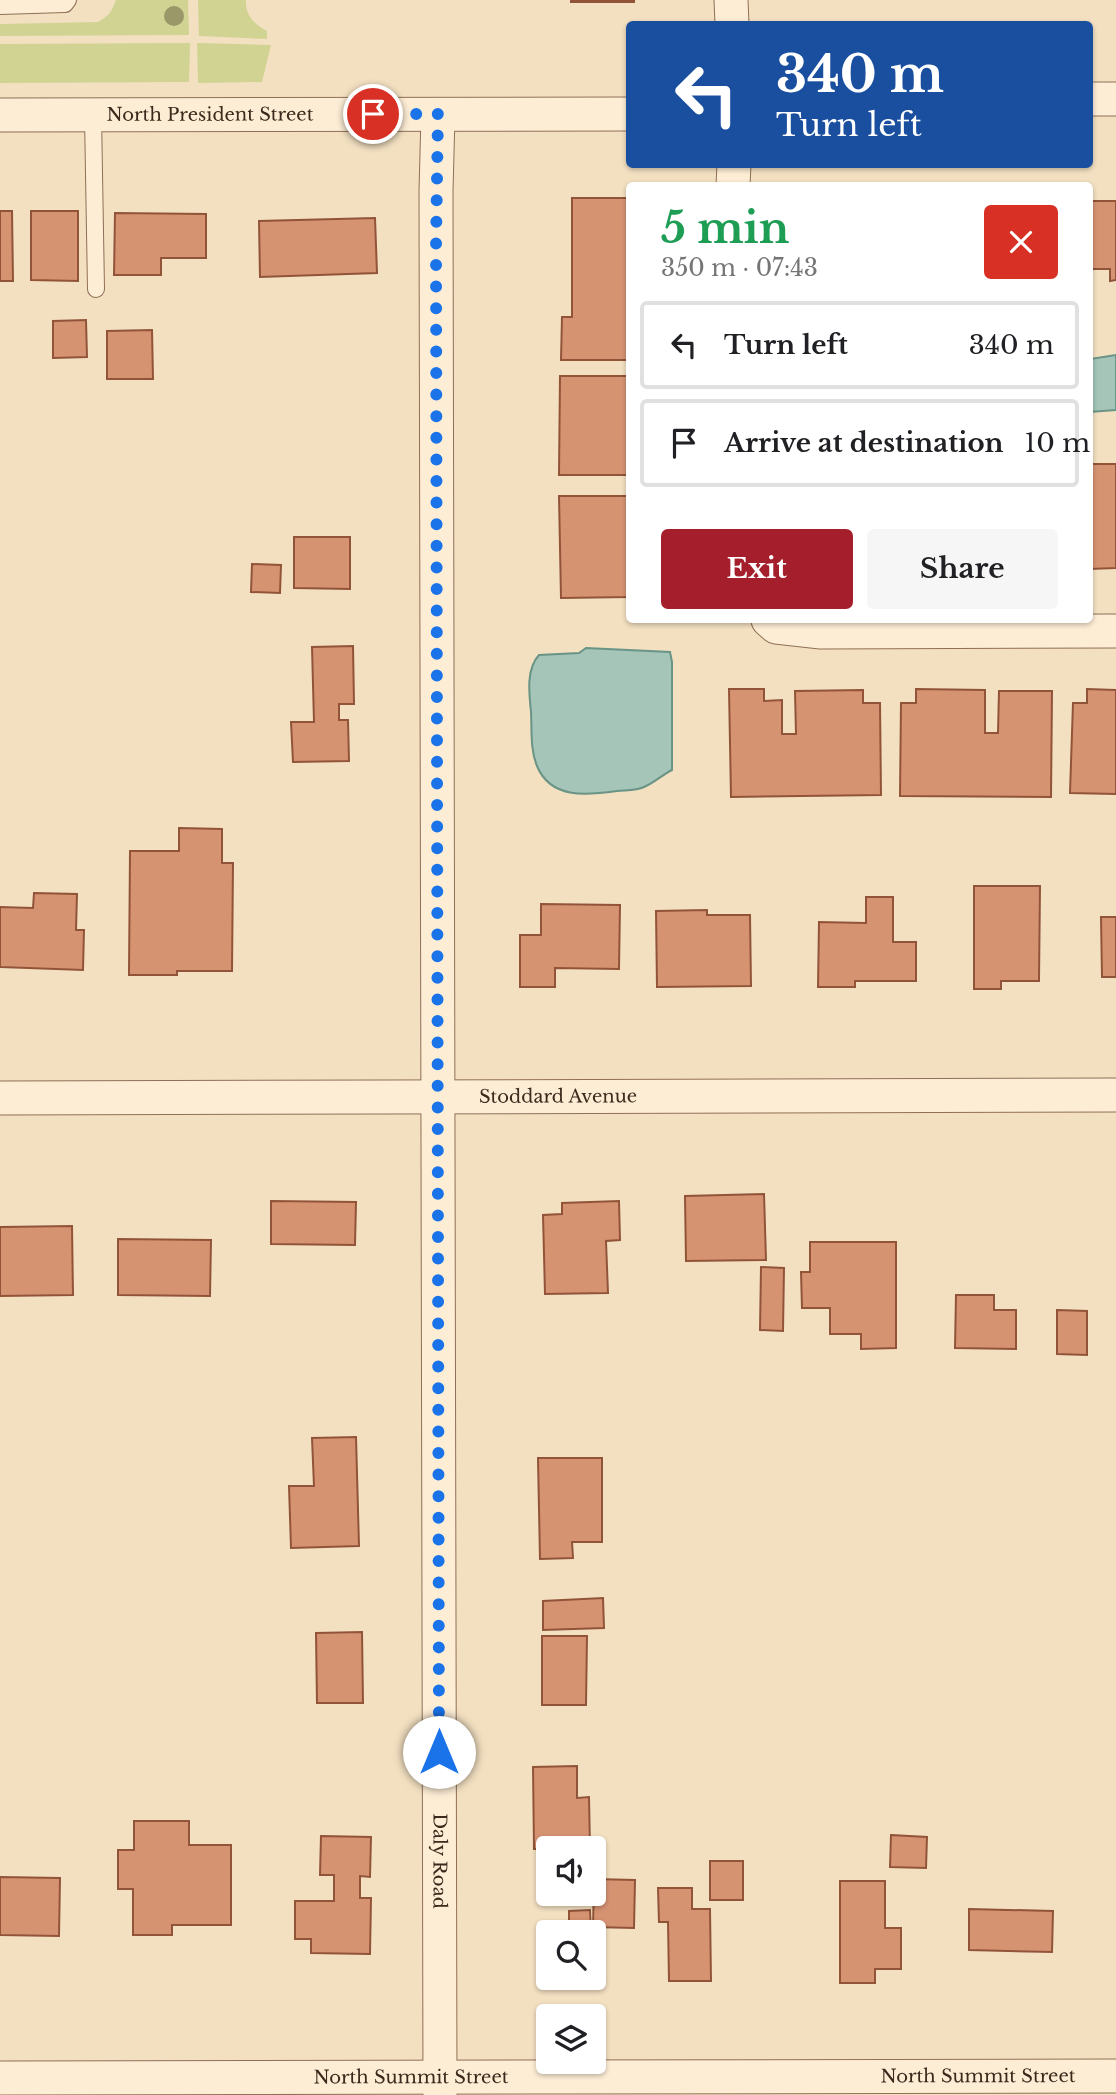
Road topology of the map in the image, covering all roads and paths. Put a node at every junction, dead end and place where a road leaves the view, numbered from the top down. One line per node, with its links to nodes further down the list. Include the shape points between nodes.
1 (68, 0): 3 (lane, via 65,4)
2 (731, 0): 4 (street)
3 (0, 6)
4 (732, 21)
5 (1093, 99): 6 (street)
6 (1116, 99)
7 (0, 114): 10 (street, North President Street)
8 (438, 114): 9 (street, North President Street); 10 (street, North President Street); 15 (street, Daly Road)
9 (626, 114)
10 (93, 115): 11 (lane)
11 (96, 289)
12 (771, 623): 13 (street, via 821,632)
13 (1116, 631)
14 (1116, 1095): 15 (street, Stoddard Avenue)
15 (438, 1097): 16 (street, Stoddard Avenue); 19 (street, Daly Road)
16 (0, 1098)
17 (1116, 2076): 19 (street, North Summit Street)
18 (0, 2078): 19 (street, North Summit Street)
19 (440, 2086)

